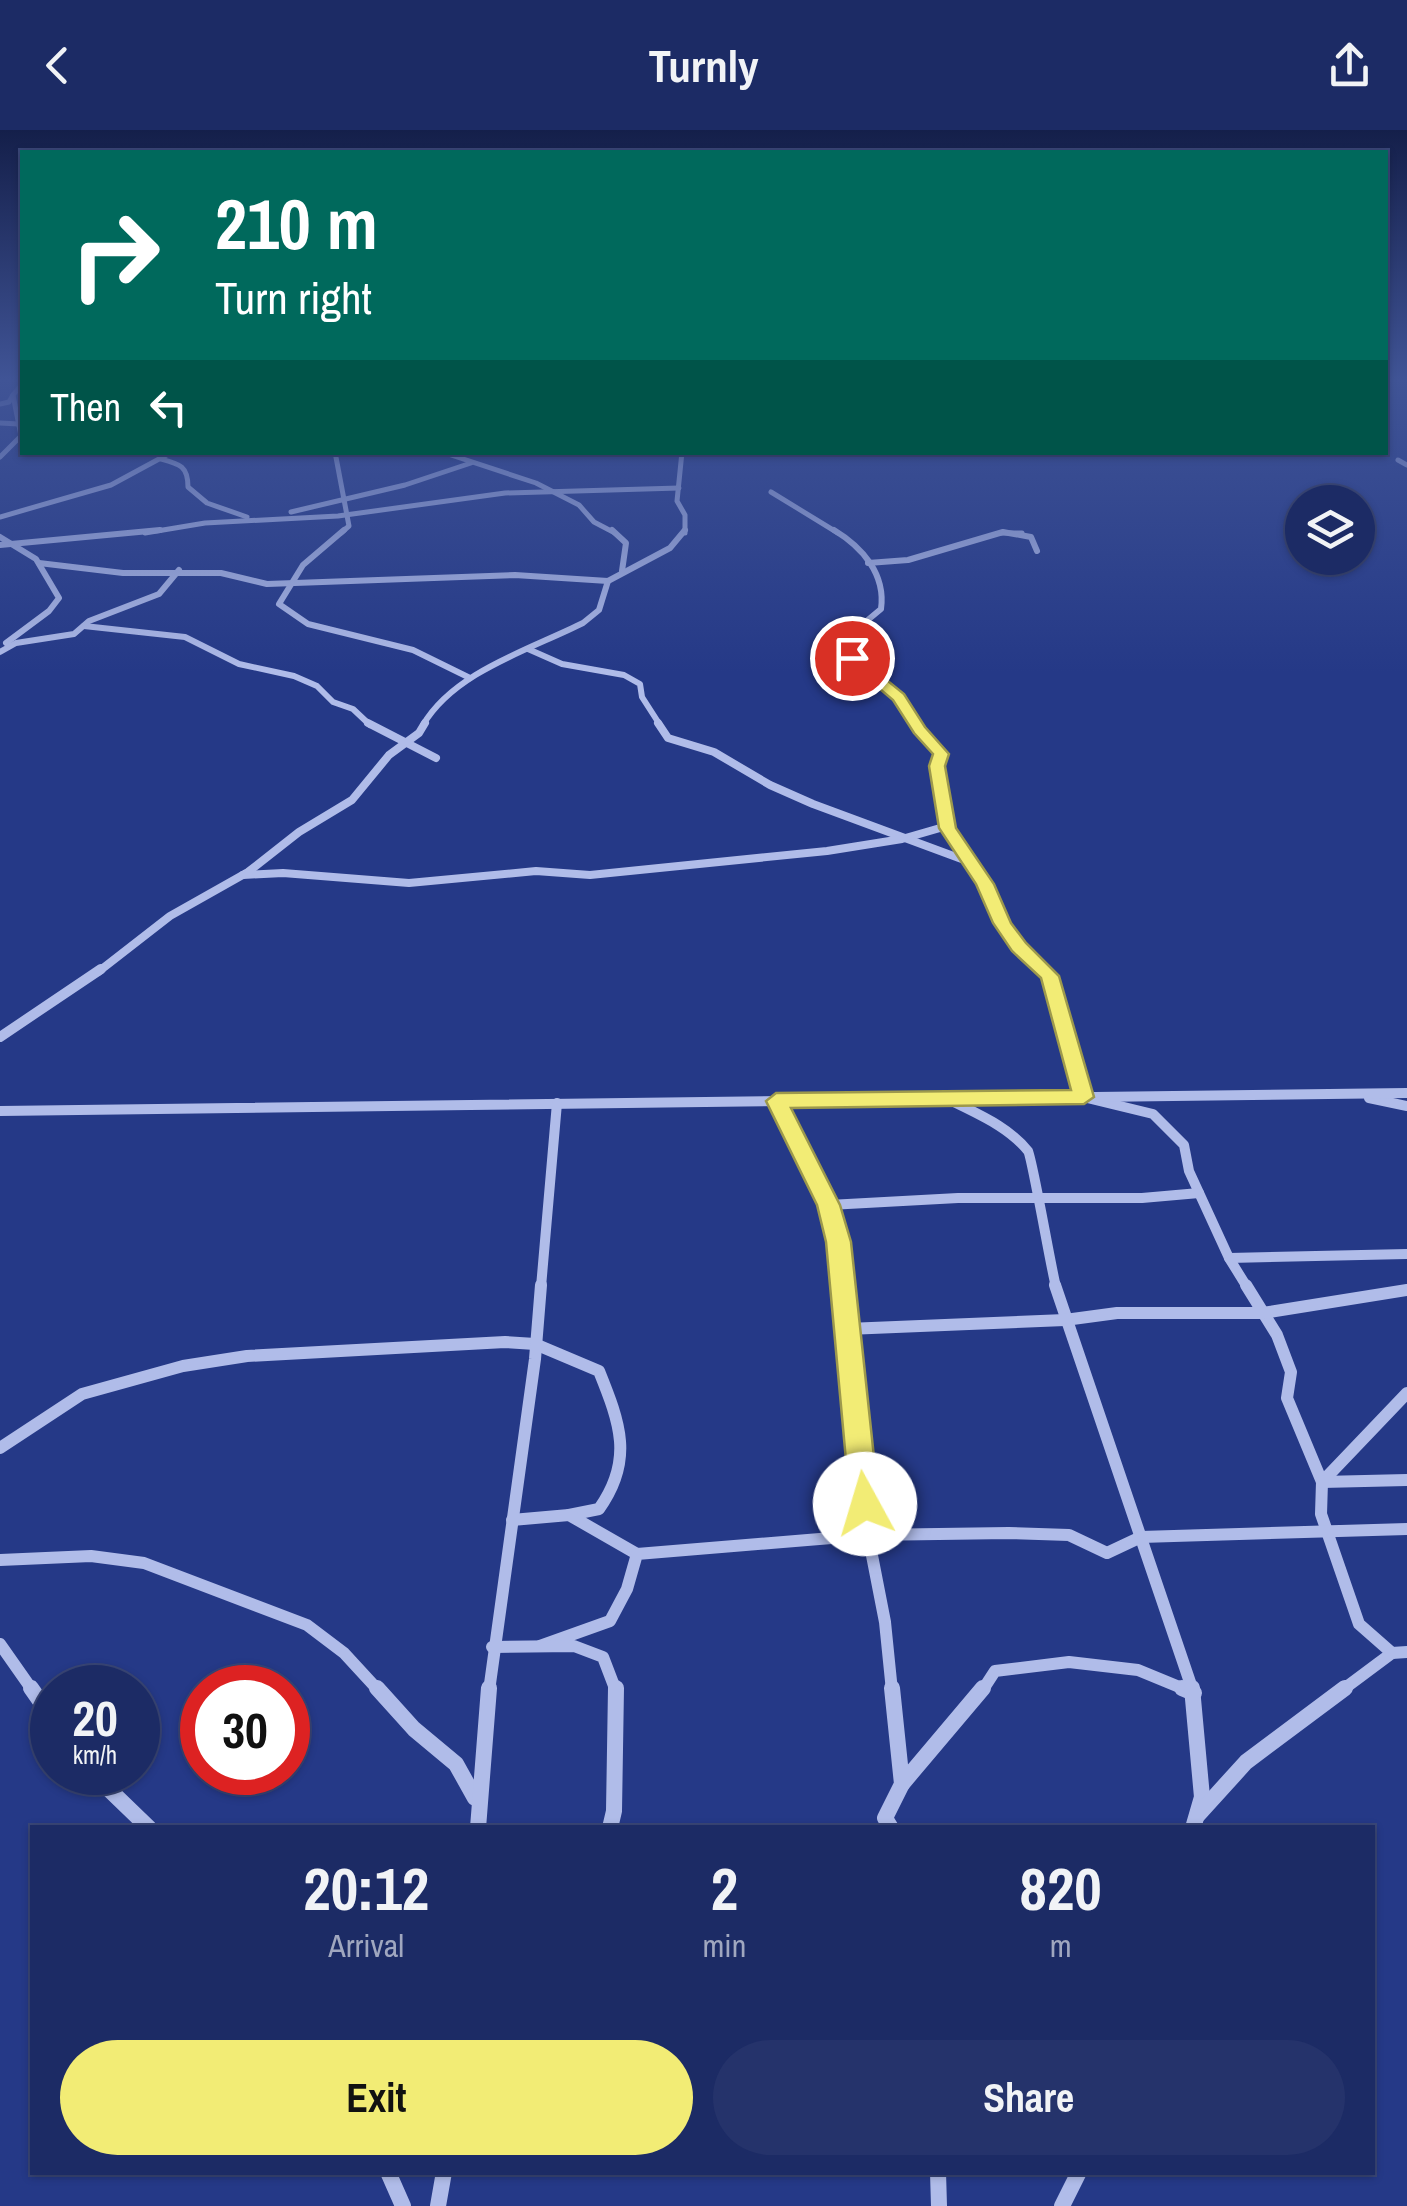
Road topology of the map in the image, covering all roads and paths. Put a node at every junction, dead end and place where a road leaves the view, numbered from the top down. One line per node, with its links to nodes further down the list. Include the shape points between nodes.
1 (125, 478): 13 (street)
2 (188, 478): 14 (street, via 188,487 204,502)
3 (341, 478): 10 (street)
4 (426, 478): 10 (street)
5 (524, 478): 8 (street)
6 (680, 478): 7 (street)
7 (679, 488): 8 (street); 22 (street, via 684,535)
8 (551, 491): 11 (street); 22 (street, via 622,536)
9 (772, 492): 20 (street, via 856,544)
10 (345, 497): 11 (street); 12 (street)
11 (346, 514): 12 (street); 24 (street, via 349,524 339,537)
12 (281, 516): 14 (street)
13 (0, 517)
14 (253, 518): 16 (street)
15 (0, 537): 16 (street)
16 (12, 544): 17 (street); 19 (street)
17 (0, 545)
18 (1037, 551): 20 (street, via 1031,537 1003,532)
19 (40, 563): 21 (street, via 123,574); 27 (street, via 58,601)
20 (871, 565): 31 (street, via 883,594 881,608 843,654 899,698 942,754 937,766)
21 (178, 571): 24 (street); 25 (street, via 158,594)
22 (622, 571): 23 (street)
23 (608, 581): 24 (street, via 515,575); 26 (street, via 594,614)
24 (288, 583): 28 (street, via 279,604 290,614 336,633 412,650)
25 (84, 626): 27 (street); 29 (street, via 185,637 239,664 294,676)
26 (528, 648): 28 (street); 32 (street, via 562,664 624,675 637,682 668,738 714,752 770,786)
27 (0, 652)
28 (470, 678): 29 (street, via 441,698)
29 (403, 744): 30 (street); 34 (street, via 352,800)
30 (436, 758)
31 (947, 826): 32 (street); 33 (street)
32 (902, 839): 33 (street); 34 (street, via 590,875 536,872 410,882)
33 (968, 862): 38 (street, via 1019,947 1050,976)
34 (241, 876): 35 (street, via 164,920)
35 (0, 1037)
36 (1407, 1093): 37 (street)
37 (1350, 1094): 38 (street); 42 (street)
38 (1084, 1097): 39 (street); 44 (street, via 1153,1114 1184,1144)
39 (948, 1099): 40 (street); 45 (street, via 1020,1140 1031,1154)
40 (776, 1101): 41 (street); 46 (street)
41 (557, 1102): 43 (street); 53 (street)
42 (1407, 1106)
43 (0, 1112)
44 (1199, 1193): 45 (street); 48 (street)
45 (1037, 1200): 46 (street); 51 (street)
46 (829, 1205): 52 (street)
47 (1407, 1254): 48 (street)
48 (1230, 1258): 50 (street)
49 (1407, 1290): 50 (street)
50 (1262, 1313): 51 (street, via 1116,1313); 57 (street, via 1291,1372 1287,1398)
51 (1065, 1320): 52 (street); 63 (street)
52 (847, 1329): 62 (street)
53 (535, 1344): 55 (street, via 287,1352 182,1366 82,1394); 58 (street, via 599,1370 613,1406 618,1482 599,1509); 59 (street)
54 (1407, 1393): 57 (street)
55 (0, 1448)
56 (1407, 1480): 57 (street)
57 (1322, 1482): 61 (street)
58 (569, 1515): 59 (street); 64 (street)
59 (512, 1520): 68 (street)
60 (1407, 1529): 61 (street)
61 (1326, 1531): 63 (street); 69 (street, via 1359,1624)
62 (868, 1534): 63 (street, via 1069,1535 1107,1554); 64 (street); 72 (street)
63 (1141, 1537): 71 (street)
64 (637, 1554): 67 (street, via 610,1621)
65 (0, 1560): 74 (street, via 142,1562 318,1632 449,1756 474,1786)
66 (0, 1644): 70 (street)
67 (540, 1646): 68 (street); 77 (street, via 574,1646 602,1657 616,1688)
68 (492, 1647): 74 (street)
69 (1400, 1652): 75 (street, via 1246,1762)
70 (30, 1687)
71 (1194, 1693): 72 (street, via 1138,1670 1069,1662 995,1672); 75 (street, via 1202,1796)
72 (902, 1784): 78 (street, via 886,1818)
73 (115, 1795): 76 (street)
74 (478, 1821)
75 (1195, 1822)
76 (146, 1825)
77 (611, 1825)
78 (890, 1825)
79 (389, 2175): 83 (street)
80 (443, 2175): 84 (street)
81 (938, 2175): 85 (street)
82 (1078, 2175): 86 (street)
83 (403, 2206)
84 (438, 2206)
85 (939, 2206)
86 (1062, 2206)

